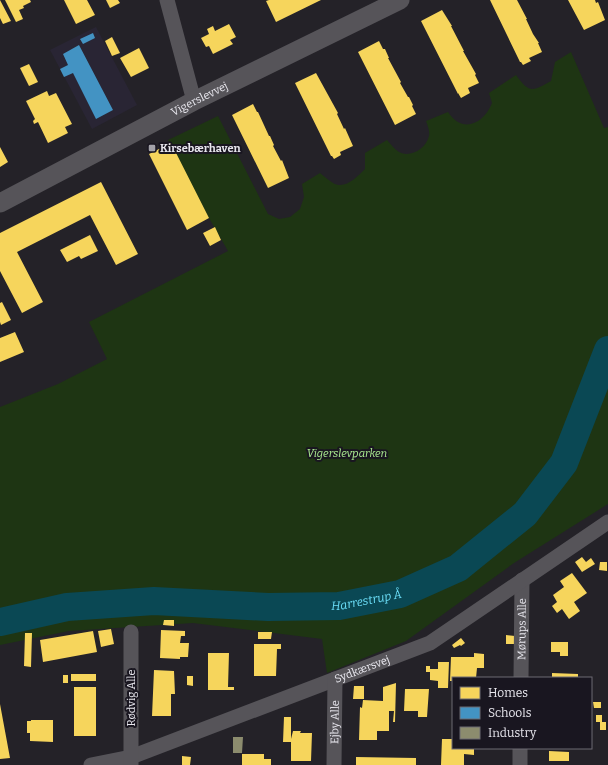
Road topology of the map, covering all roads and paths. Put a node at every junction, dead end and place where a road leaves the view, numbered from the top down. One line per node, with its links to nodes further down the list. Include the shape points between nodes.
1 (167, 0): 3 (street)
2 (400, 0): 3 (street, Vigerslevvej)
3 (194, 101): 4 (street, Vigerslevvej)
4 (0, 203)
5 (608, 522): 6 (street, Sydkærsvej)
6 (522, 580): 8 (street, Mørups Alle); 9 (street, Sydkærsvej, via 430,643)
7 (131, 632): 11 (street, Rødvig Alle)
8 (521, 677)
9 (335, 679): 11 (street, Sydkærsvej); 13 (street, Ejby Alle)
10 (520, 749): 14 (street)
11 (131, 761): 12 (street, Sydkærsvej)
12 (91, 765)
13 (334, 765)
14 (520, 765)

